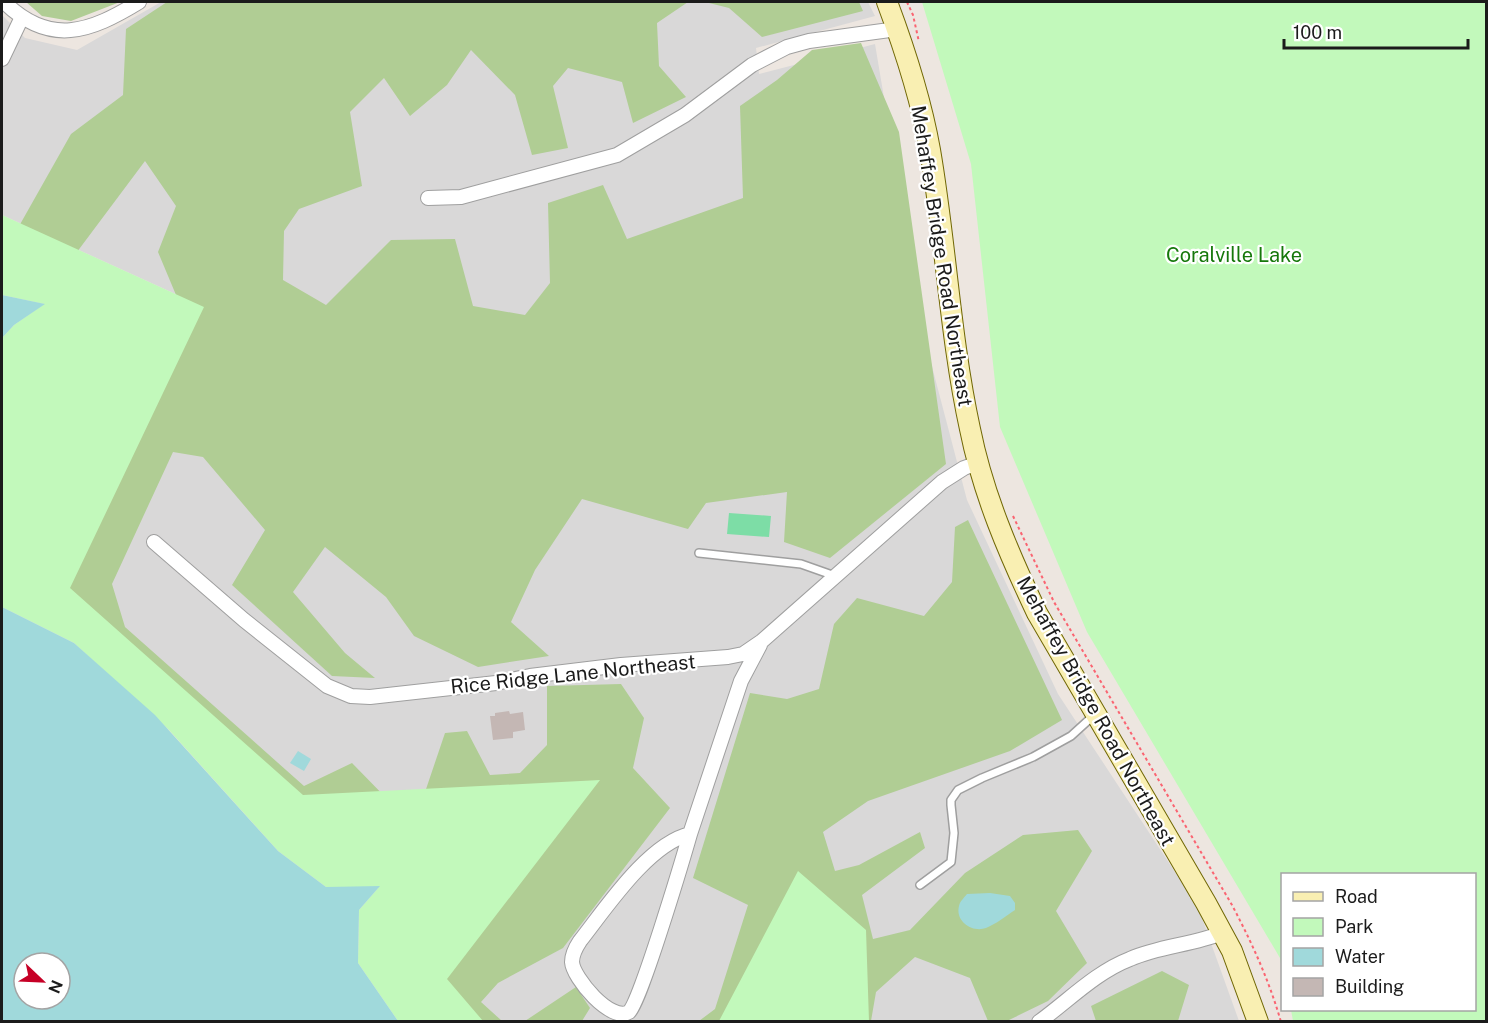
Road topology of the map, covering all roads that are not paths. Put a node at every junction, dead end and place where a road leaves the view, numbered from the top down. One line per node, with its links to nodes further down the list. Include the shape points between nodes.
1 (4, 2): 4 (street)
2 (139, 2): 4 (street, via 80,29 46,29)
3 (887, 2): 5 (main road, Mehaffey Bridge Road Northeast)
4 (22, 17): 6 (street)
5 (897, 28): 7 (street, via 787,47 752,65 685,115 617,155 461,197); 8 (main road, Mehaffey Bridge Road Northeast, via 930,148 964,398)
6 (2, 59)
7 (428, 198)
8 (978, 463): 11 (street, Rice Ridge Lane Northeast, via 942,482); 13 (main road, Mehaffey Bridge Road Northeast, via 1015,566)
9 (154, 542): 12 (street, Rice Ridge Lane Northeast, via 312,675 351,696 496,683 621,665 728,657 743,654)
10 (699, 553): 11 (lane, via 801,564)
11 (835, 576): 12 (street, Rice Ridge Lane Northeast)
12 (762, 640): 14 (street, via 741,681)
13 (1095, 714): 15 (lane, via 1071,736 958,790 951,800 951,862); 16 (main road, Mehaffey Bridge Road Northeast)
14 (690, 834): 14 (street, via 640,866 573,954 572,963 583,986 616,1011 630,1011 646,977)
15 (920, 885)
16 (1222, 933): 17 (street, via 1129,959); 18 (main road, Mehaffey Bridge Road Northeast)
17 (1039, 1022)
18 (1258, 1022)

